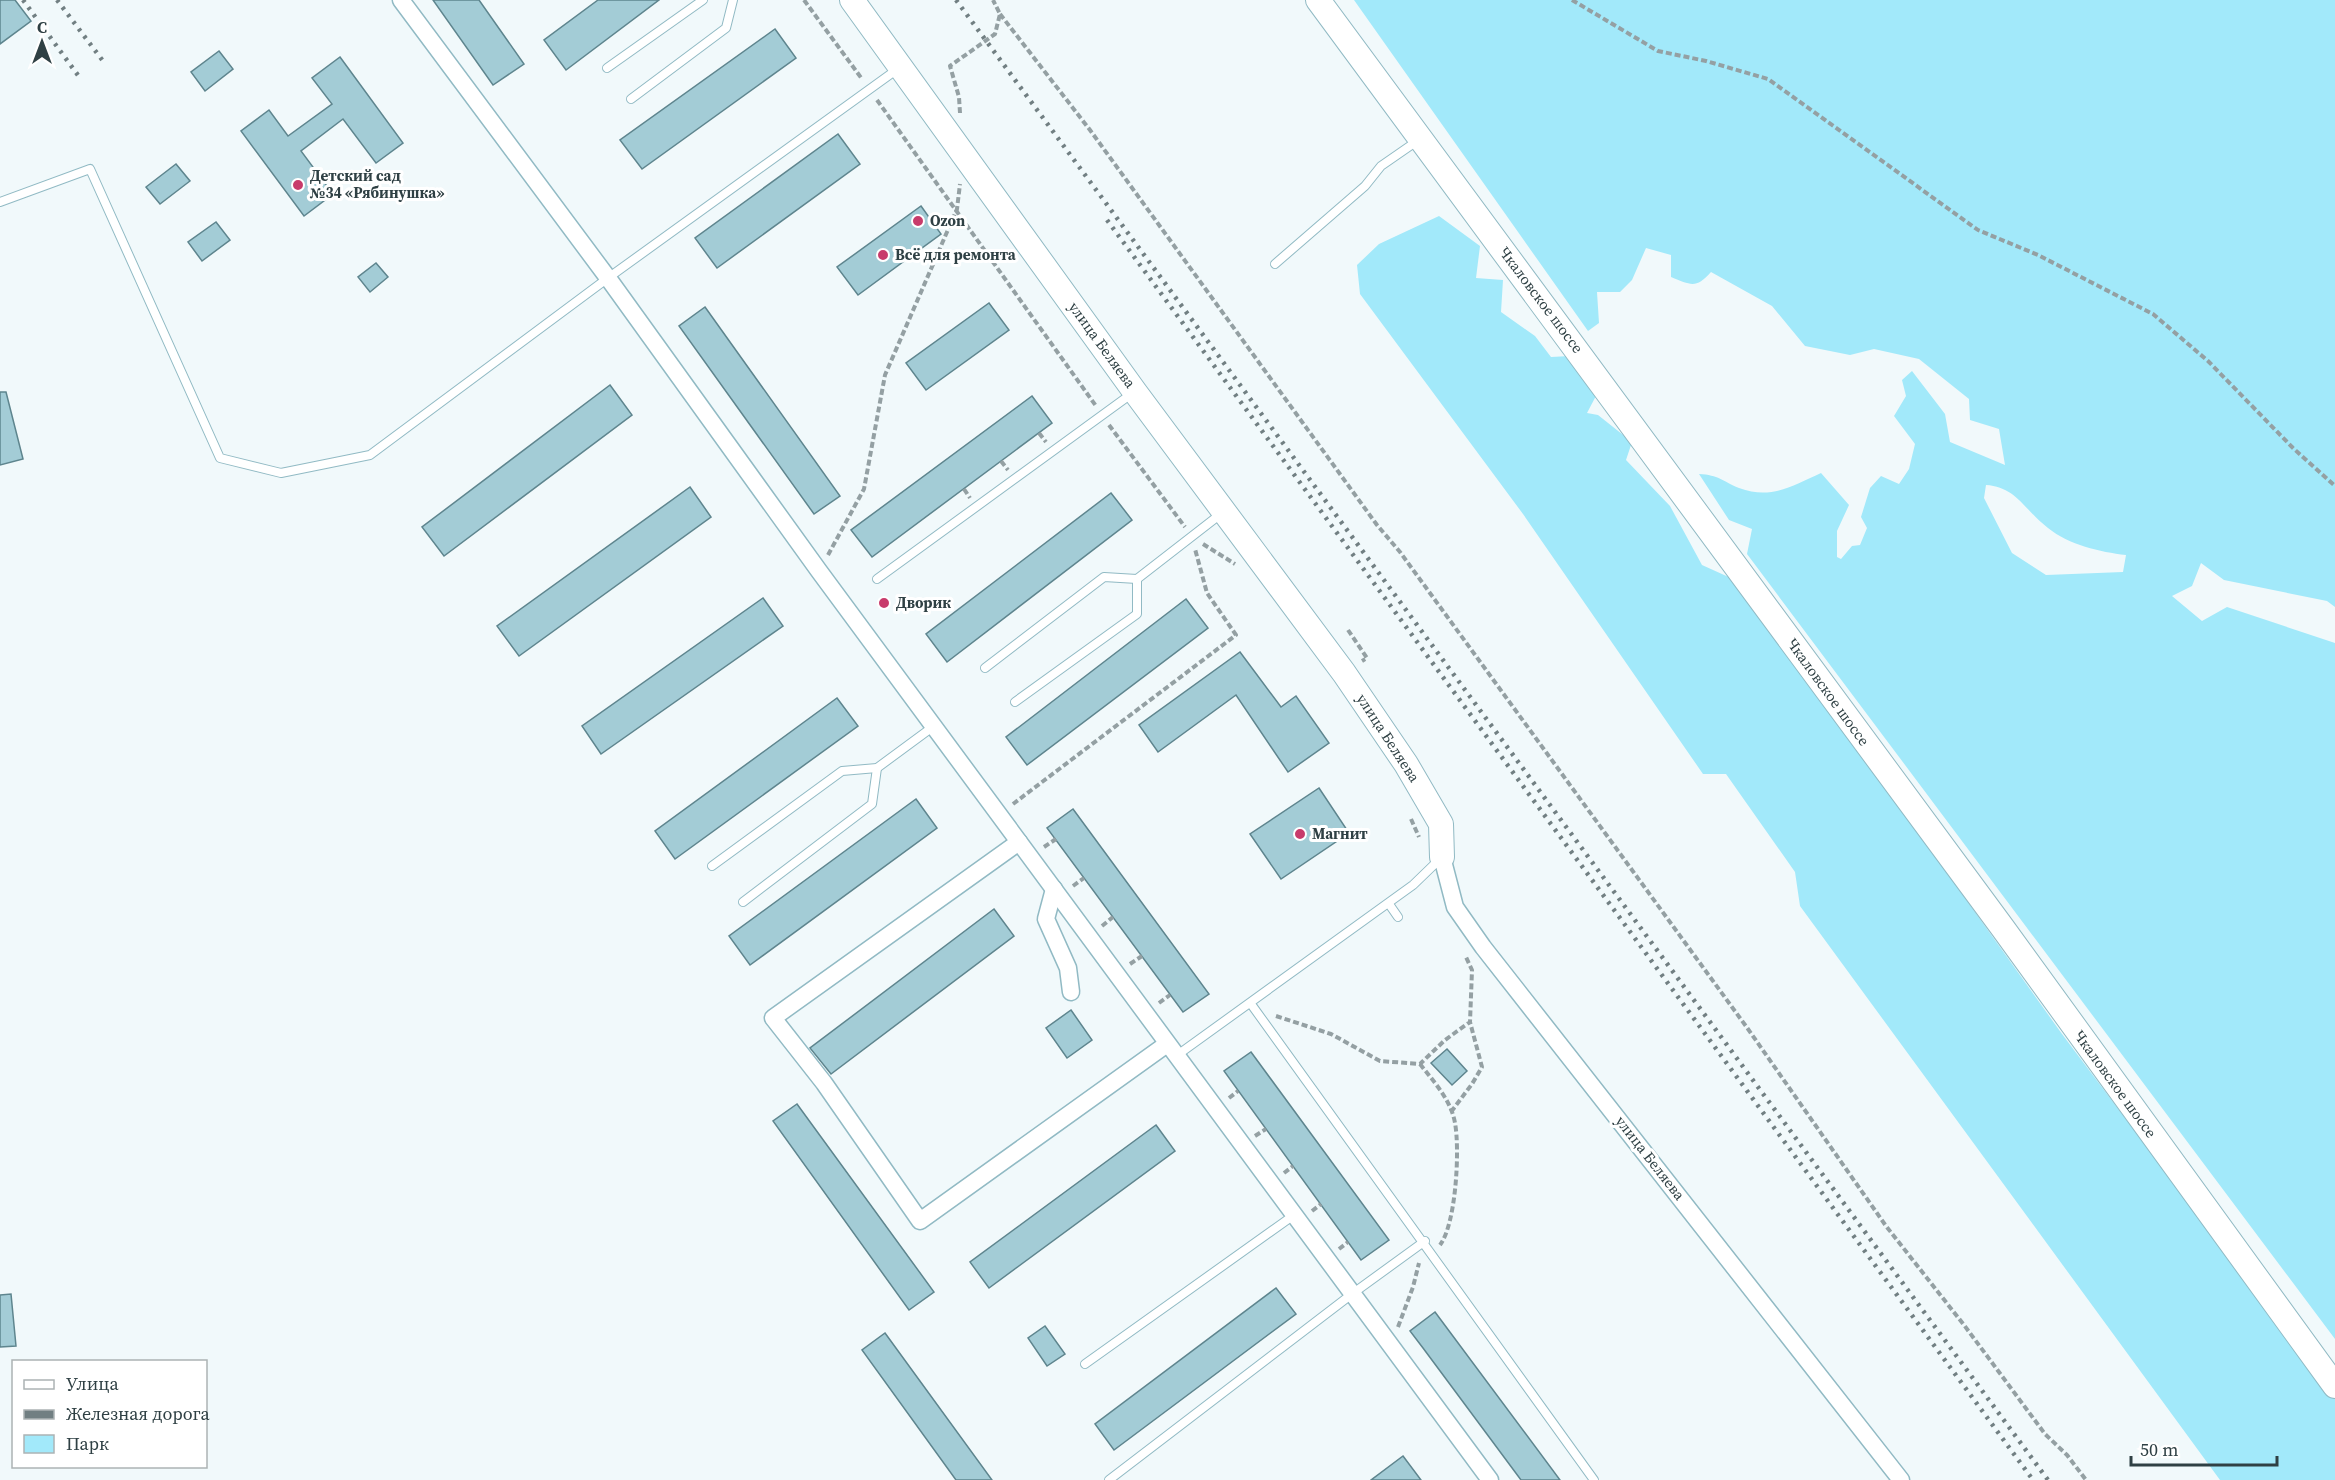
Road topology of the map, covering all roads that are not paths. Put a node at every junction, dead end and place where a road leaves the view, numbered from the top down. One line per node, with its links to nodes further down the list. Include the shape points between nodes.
1 (401, 0): 12 (street)
2 (703, 0): 7 (lane)
3 (733, 0): 8 (lane, via 726,28)
4 (852, 0): 6 (street, улица Беляева)
5 (1318, 0): 9 (street, Чкаловское шоссе)
6 (902, 66): 12 (lane); 13 (street, улица Беляева)
7 (607, 68)
8 (632, 99)
9 (1420, 139): 11 (lane, via 1381,166 1365,186); 35 (street, Чкаловское шоссе)
10 (0, 202): 12 (lane, via 90,169 220,458 281,472 370,455)
11 (1275, 264)
12 (608, 278): 19 (street)
13 (1136, 392): 14 (street, улица Беляева); 15 (lane)
14 (1226, 510): 16 (lane); 22 (street, улица Беляева, via 1407,764 1441,824)
15 (877, 579)
16 (1137, 579): 17 (lane, via 1104,577); 18 (lane, via 1137,614)
17 (985, 668)
18 (1015, 702)
19 (934, 726): 20 (lane); 21 (street)
20 (876, 768): 23 (lane, via 842,771); 25 (lane, via 873,804)
21 (1019, 842): 24 (street); 30 (street, via 773,1018 824,1083 920,1221)
22 (1442, 856): 26 (lane); 39 (street, улица Беляева, via 1455,907 1482,947)
23 (712, 866)
24 (1054, 889): 28 (street, via 1046,919 1068,968); 30 (street)
25 (743, 902)
26 (1389, 904): 27 (lane); 29 (lane)
27 (1398, 917)
28 (1071, 992)
29 (1251, 1004): 30 (lane); 32 (lane)
30 (1172, 1050): 31 (street)
31 (1294, 1215): 33 (street); 34 (lane)
32 (1425, 1241): 33 (lane); 38 (lane)
33 (1352, 1294): 36 (lane); 37 (street)
34 (1085, 1364)
35 (2335, 1386)
36 (1109, 1480)
37 (1490, 1480)
38 (1594, 1480)
39 (1901, 1480)

